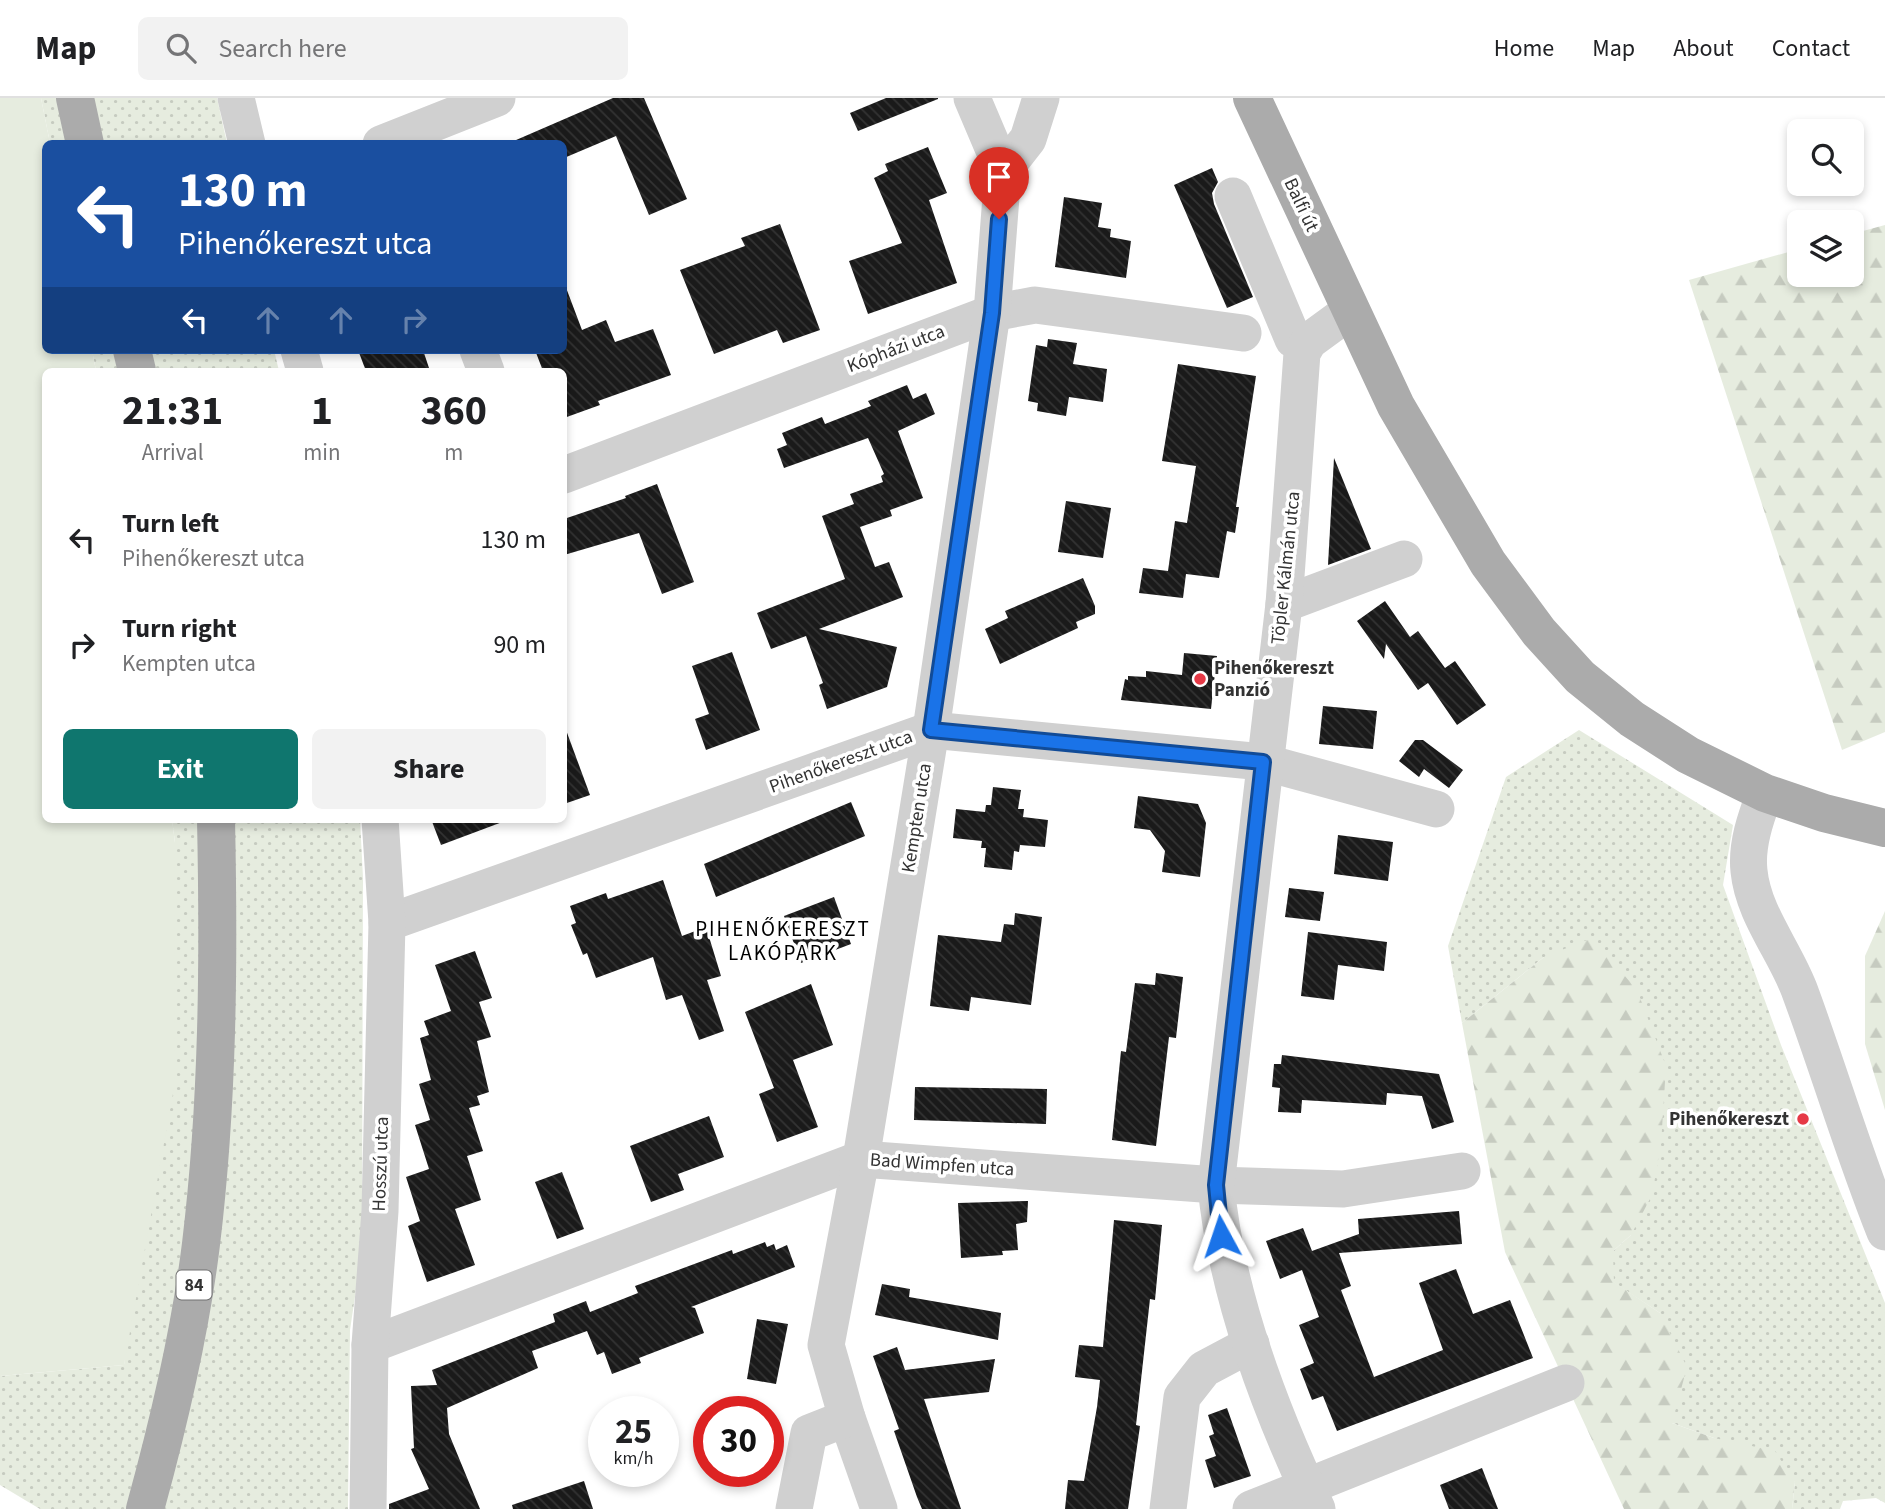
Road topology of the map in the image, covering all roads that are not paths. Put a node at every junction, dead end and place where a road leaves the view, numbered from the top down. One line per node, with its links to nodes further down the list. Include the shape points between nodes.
1 (75, 98): 7 (main road)
2 (236, 98): 8 (street)
3 (497, 98): 9 (street)
4 (972, 98): 10 (street, Kempten utca)
5 (1041, 98): 10 (street, via 1028,138)
6 (1252, 98): 12 (main road, Balfi út)
7 (84, 140)
8 (246, 140)
9 (396, 140)
10 (1003, 172): 13 (street, Kempten utca)
11 (1233, 196): 15 (street)
12 (1350, 311): 15 (street); 21 (main road, Balfi út, via 1452,505 1539,632 1580,677 1632,719 1688,755)
13 (992, 313): 14 (street, Kópházi utca, via 1035,305); 16 (street, Kópházi utca); 19 (street, Kempten utca)
14 (1243, 333)
15 (1301, 340): 18 (street, Töpler Kálmán utca)
16 (567, 474)
17 (1404, 559): 18 (street)
18 (1284, 604): 20 (street, Töpler Kálmán utca)
19 (931, 730): 20 (street, Pihenőkereszt utca); 26 (street, Pihenőkereszt utca); 27 (street, Kempten utca)
20 (1263, 762): 22 (street, Pihenőkereszt utca); 29 (street, Töpler Kálmán utca)
21 (1765, 793): 25 (main road, Balfi út); 30 (street, via 1750,849 1751,890 1798,987 1853,1153)
22 (1436, 809)
23 (216, 823): 36 (main road, 84, via 218,962 210,1164 185,1343)
24 (380, 823): 26 (street, Hosszú utca)
25 (1882, 826)
26 (387, 923): 32 (street, Hosszú utca, via 380,1211)
27 (861, 1159): 29 (street, Bad Wimpfen utca); 32 (street, Bad Wimpfen utca); 34 (street, Kempten utca, via 826,1345)
28 (1462, 1171): 29 (street, Bad Wimpfen utca, via 1343,1189)
29 (1216, 1185): 31 (street, Töpler Kálmán utca, via 1232,1286)
30 (1885, 1232)
31 (1251, 1344): 35 (street, Töpler Kálmán utca); 40 (street, via 1204,1369 1182,1397)
32 (370, 1345): 37 (street, Hosszú utca)
33 (1566, 1383): 35 (street)
34 (847, 1418): 38 (street, via 809,1433); 39 (street, Kempten utca)
35 (1312, 1498): 41 (street)
36 (145, 1509)
37 (368, 1509)
38 (794, 1509)
39 (879, 1509)
40 (1168, 1509)
41 (1251, 1509)

